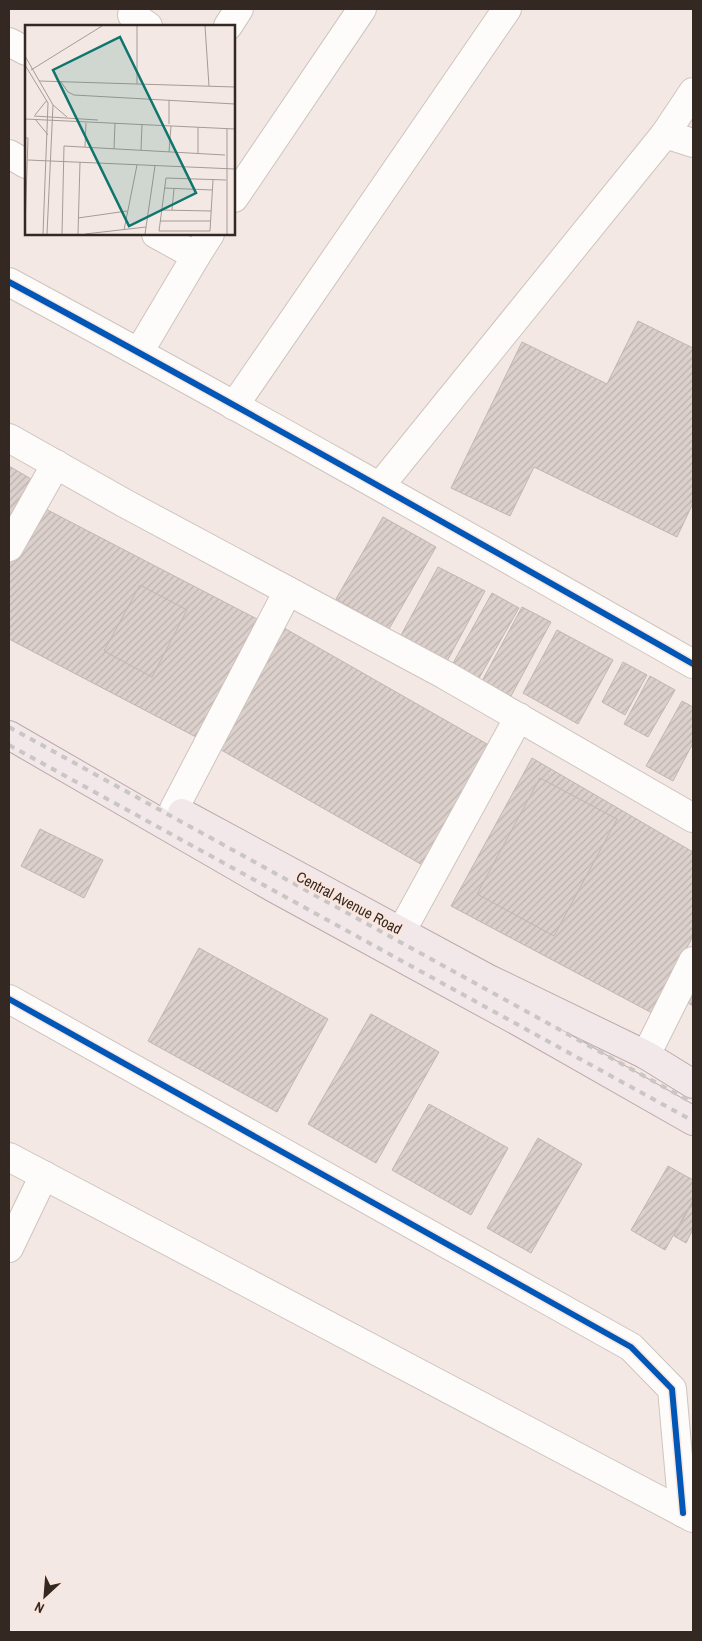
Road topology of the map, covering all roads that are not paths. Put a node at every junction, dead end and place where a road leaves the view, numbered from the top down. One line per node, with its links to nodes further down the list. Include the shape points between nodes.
1 (239, 9): 4 (street)
2 (362, 9): 12 (street)
3 (507, 9): 17 (street)
4 (229, 25)
5 (9, 42): 6 (street)
6 (25, 50)
7 (693, 92): 8 (street)
8 (665, 134): 9 (street); 20 (street)
9 (693, 143)
10 (9, 154): 11 (street)
11 (25, 163)
12 (239, 180)
13 (160, 235): 14 (street)
14 (203, 245): 16 (street)
15 (9, 282): 16 (street)
16 (139, 352): 17 (street)
17 (234, 406): 20 (street)
18 (9, 438): 19 (street)
19 (56, 464): 21 (street); 22 (street)
20 (380, 486): 23 (street)
21 (9, 547)
22 (288, 591): 25 (street); 27 (street)
23 (693, 664)
24 (9, 715): 27 (main road, Central Avenue Road)
25 (519, 718): 28 (street); 29 (street)
26 (9, 735): 34 (main road, via 272,887)
27 (174, 809): 29 (main road, Central Avenue Road)
28 (693, 818)
29 (401, 932): 32 (main road, Central Avenue Road, via 487,978)
30 (693, 960): 32 (street)
31 (9, 999): 38 (street, via 631,1347 672,1389)
32 (646, 1055): 33 (main road, Central Avenue Road)
33 (693, 1084)
34 (693, 1121)
35 (9, 1157): 36 (street)
36 (44, 1176): 37 (street); 38 (street)
37 (9, 1248)
38 (688, 1515)

